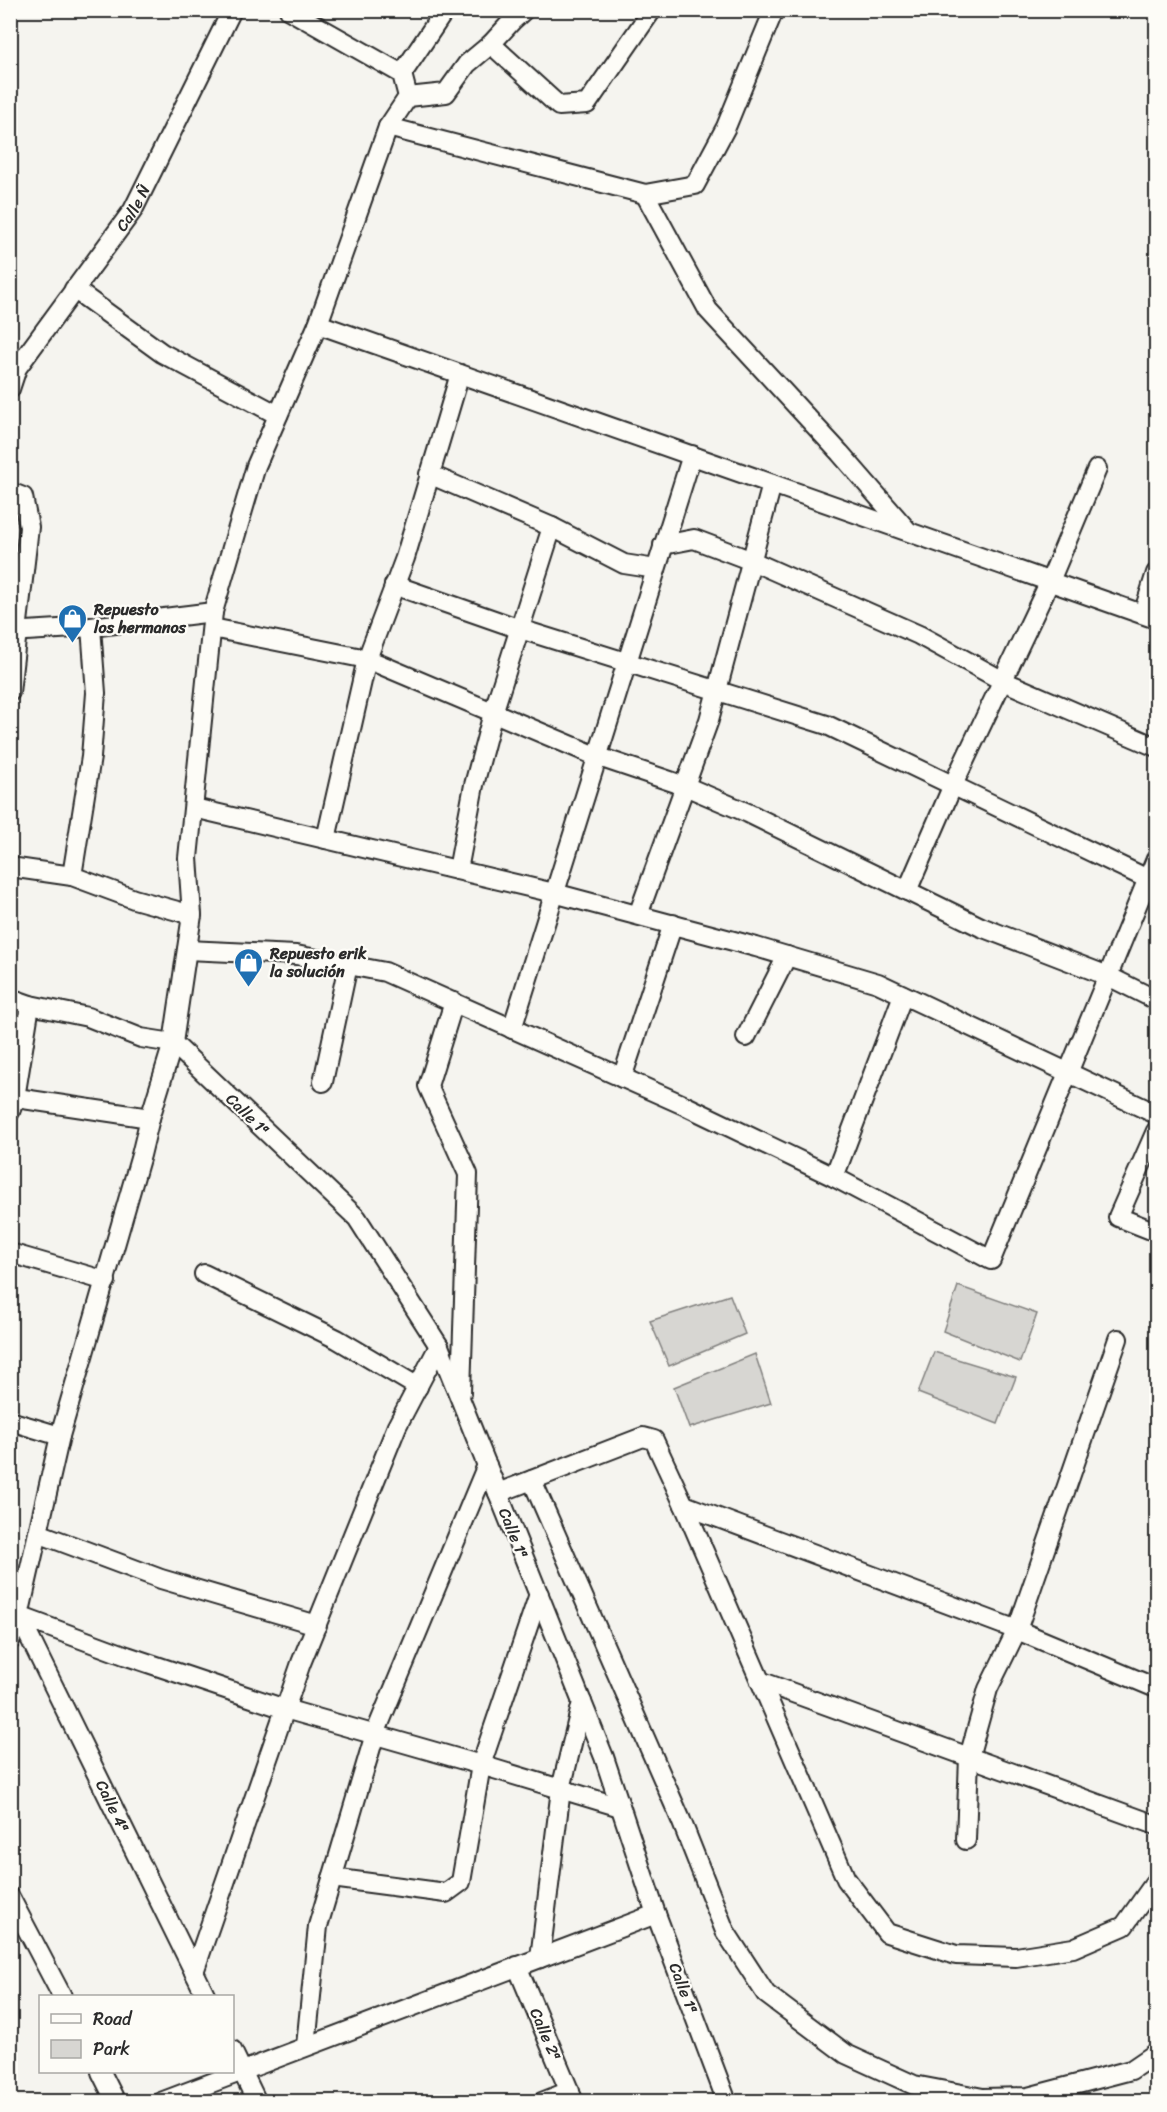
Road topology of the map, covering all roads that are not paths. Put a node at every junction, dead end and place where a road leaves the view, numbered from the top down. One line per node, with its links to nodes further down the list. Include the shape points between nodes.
1 (232, 10): 12 (street, Calle Ñ, via 133,210)
2 (289, 10): 8 (street)
3 (445, 10): 8 (street)
4 (524, 10): 7 (street)
5 (652, 10): 7 (street, via 587,104 559,106)
6 (774, 10): 11 (street, via 726,127 695,185)
7 (491, 44): 9 (street, via 467,64 446,93)
8 (402, 74): 9 (street)
9 (408, 96): 10 (street)
10 (388, 127): 11 (street); 13 (street)
11 (645, 194): 23 (street, via 708,310)
12 (74, 289): 15 (street, Calle Ñ, via 17,368); 16 (street, via 162,353)
13 (318, 324): 14 (street); 16 (street)
14 (460, 374): 17 (street); 19 (street)
15 (10, 389)
16 (278, 416): 31 (street, via 256,466)
17 (692, 455): 20 (street); 24 (street)
18 (1097, 469): 28 (street)
19 (429, 474): 22 (street); 29 (street)
20 (772, 484): 23 (street); 25 (street)
21 (10, 492): 34 (street, via 23,497 29,527)
22 (552, 527): 26 (street, via 624,564); 33 (street)
23 (909, 531): 28 (street)
24 (663, 545): 25 (street, via 694,539); 26 (street)
25 (752, 561): 37 (street, via 919,635); 38 (street)
26 (656, 569): 36 (street)
27 (1156, 573): 30 (street)
28 (1050, 581): 30 (street); 37 (street)
29 (394, 585): 33 (street); 35 (street)
30 (1150, 616)
31 (212, 620): 32 (street); 35 (street); 45 (street)
32 (91, 627): 34 (street); 50 (street, via 96,693 92,757)
33 (520, 629): 36 (street); 40 (street)
34 (14, 631): 39 (street)
35 (367, 659): 40 (street); 46 (street)
36 (626, 663): 38 (street); 42 (street)
37 (1003, 681): 41 (street); 43 (street)
38 (717, 690): 43 (street, via 827,726); 44 (street)
39 (10, 692)
40 (493, 713): 42 (street); 49 (street)
41 (1156, 747)
42 (596, 756): 44 (street); 53 (street)
43 (953, 785): 51 (street); 52 (street)
44 (685, 786): 52 (street); 55 (street)
45 (194, 808): 46 (street); 54 (street, via 189,858)
46 (326, 839): 49 (street)
47 (1156, 860): 51 (street)
48 (10, 867): 50 (street)
49 (458, 870): 53 (street)
50 (72, 876): 54 (street)
51 (1153, 880): 60 (street)
52 (907, 891): 60 (street, via 981,927)
53 (554, 893): 55 (street); 66 (street)
54 (192, 915): 57 (street)
55 (638, 915): 56 (street)
56 (673, 924): 58 (street); 70 (street)
57 (187, 950): 59 (street, via 296,955); 68 (street)
58 (788, 956): 61 (street, via 878,983); 67 (street)
59 (348, 964): 64 (street, via 385,972); 71 (street)
60 (1108, 976): 63 (street); 69 (street)
61 (903, 995): 69 (street); 76 (street)
62 (10, 998): 65 (street)
63 (1156, 1000)
64 (454, 1002): 66 (street); 84 (street, via 428,1086 468,1174)
65 (30, 1005): 68 (street, via 88,1017 141,1038); 72 (street)
66 (512, 1029): 70 (street)
67 (746, 1037)
68 (173, 1043): 74 (street); 82 (street, Calle 1ª, via 357,1218)
69 (1069, 1071): 73 (street); 76 (street, via 991,1260)
70 (622, 1078): 76 (street)
71 (323, 1082)
72 (12, 1102): 74 (street)
73 (1156, 1114)
74 (150, 1118): 80 (street)
75 (1156, 1131): 77 (street, via 1118,1217)
76 (834, 1177)
77 (1156, 1232)
78 (10, 1253): 80 (street)
79 (204, 1274): 83 (street, via 337,1339)
80 (106, 1281): 86 (street)
81 (1118, 1339): 95 (street)
82 (440, 1346): 83 (street); 84 (street, Calle 1ª)
83 (418, 1387): 94 (street, via 397,1426)
84 (461, 1400): 87 (street, Calle 1ª)
85 (10, 1421): 86 (street)
86 (60, 1436): 91 (street)
87 (487, 1465): 89 (street, Calle 1ª); 101 (street)
88 (532, 1480): 89 (street); 90 (street, via 643,1437 650,1438); 123 (street, via 681,1820 725,1931 766,1994 846,2054 914,2085 983,2098)
89 (498, 1493): 92 (street, Calle 1ª)
90 (684, 1504): 95 (street); 97 (street)
91 (38, 1533): 93 (street); 94 (street, via 161,1579)
92 (539, 1594): 99 (street, Calle 1ª); 103 (street)
93 (19, 1616): 96 (street); 100 (street); 114 (street, Calle 4ª)
94 (317, 1625): 100 (street)
95 (1017, 1630): 98 (street); 102 (street, via 988,1689)
96 (10, 1641)
97 (760, 1681): 102 (street); 109 (street, via 846,1879 887,1933 956,1955 1016,1957 1073,1948 1124,1926)
98 (1156, 1688)
99 (582, 1702): 104 (street); 105 (street, Calle 1ª)
100 (285, 1708): 101 (street); 114 (street)
101 (375, 1734): 103 (street); 108 (street)
102 (969, 1757): 106 (street); 107 (street)
103 (482, 1765): 104 (street); 108 (street, via 461,1882 453,1890 446,1893)
104 (561, 1789): 105 (street); 112 (street)
105 (620, 1807): 111 (street, Calle 1ª)
106 (1156, 1826)
107 (966, 1840)
108 (332, 1878): 117 (street, via 318,1926)
109 (1156, 1881)
110 (10, 1897): 115 (street)
111 (656, 1914): 112 (street); 128 (street, Calle 1ª)
112 (540, 1958): 113 (street)
113 (517, 1966): 117 (street); 122 (street, Calle 2ª)
114 (194, 1972): 116 (street, Calle 4ª)
115 (61, 1995)
116 (206, 1995)
117 (306, 2046): 120 (street)
118 (1156, 2053): 123 (street, via 1131,2070)
119 (234, 2054): 120 (street)
120 (243, 2071): 125 (street); 126 (street)
121 (102, 2073): 124 (street)
122 (572, 2096): 127 (street)
123 (1028, 2099)
124 (116, 2102)
125 (161, 2102)
126 (257, 2102)
127 (542, 2102)
128 (727, 2102)

